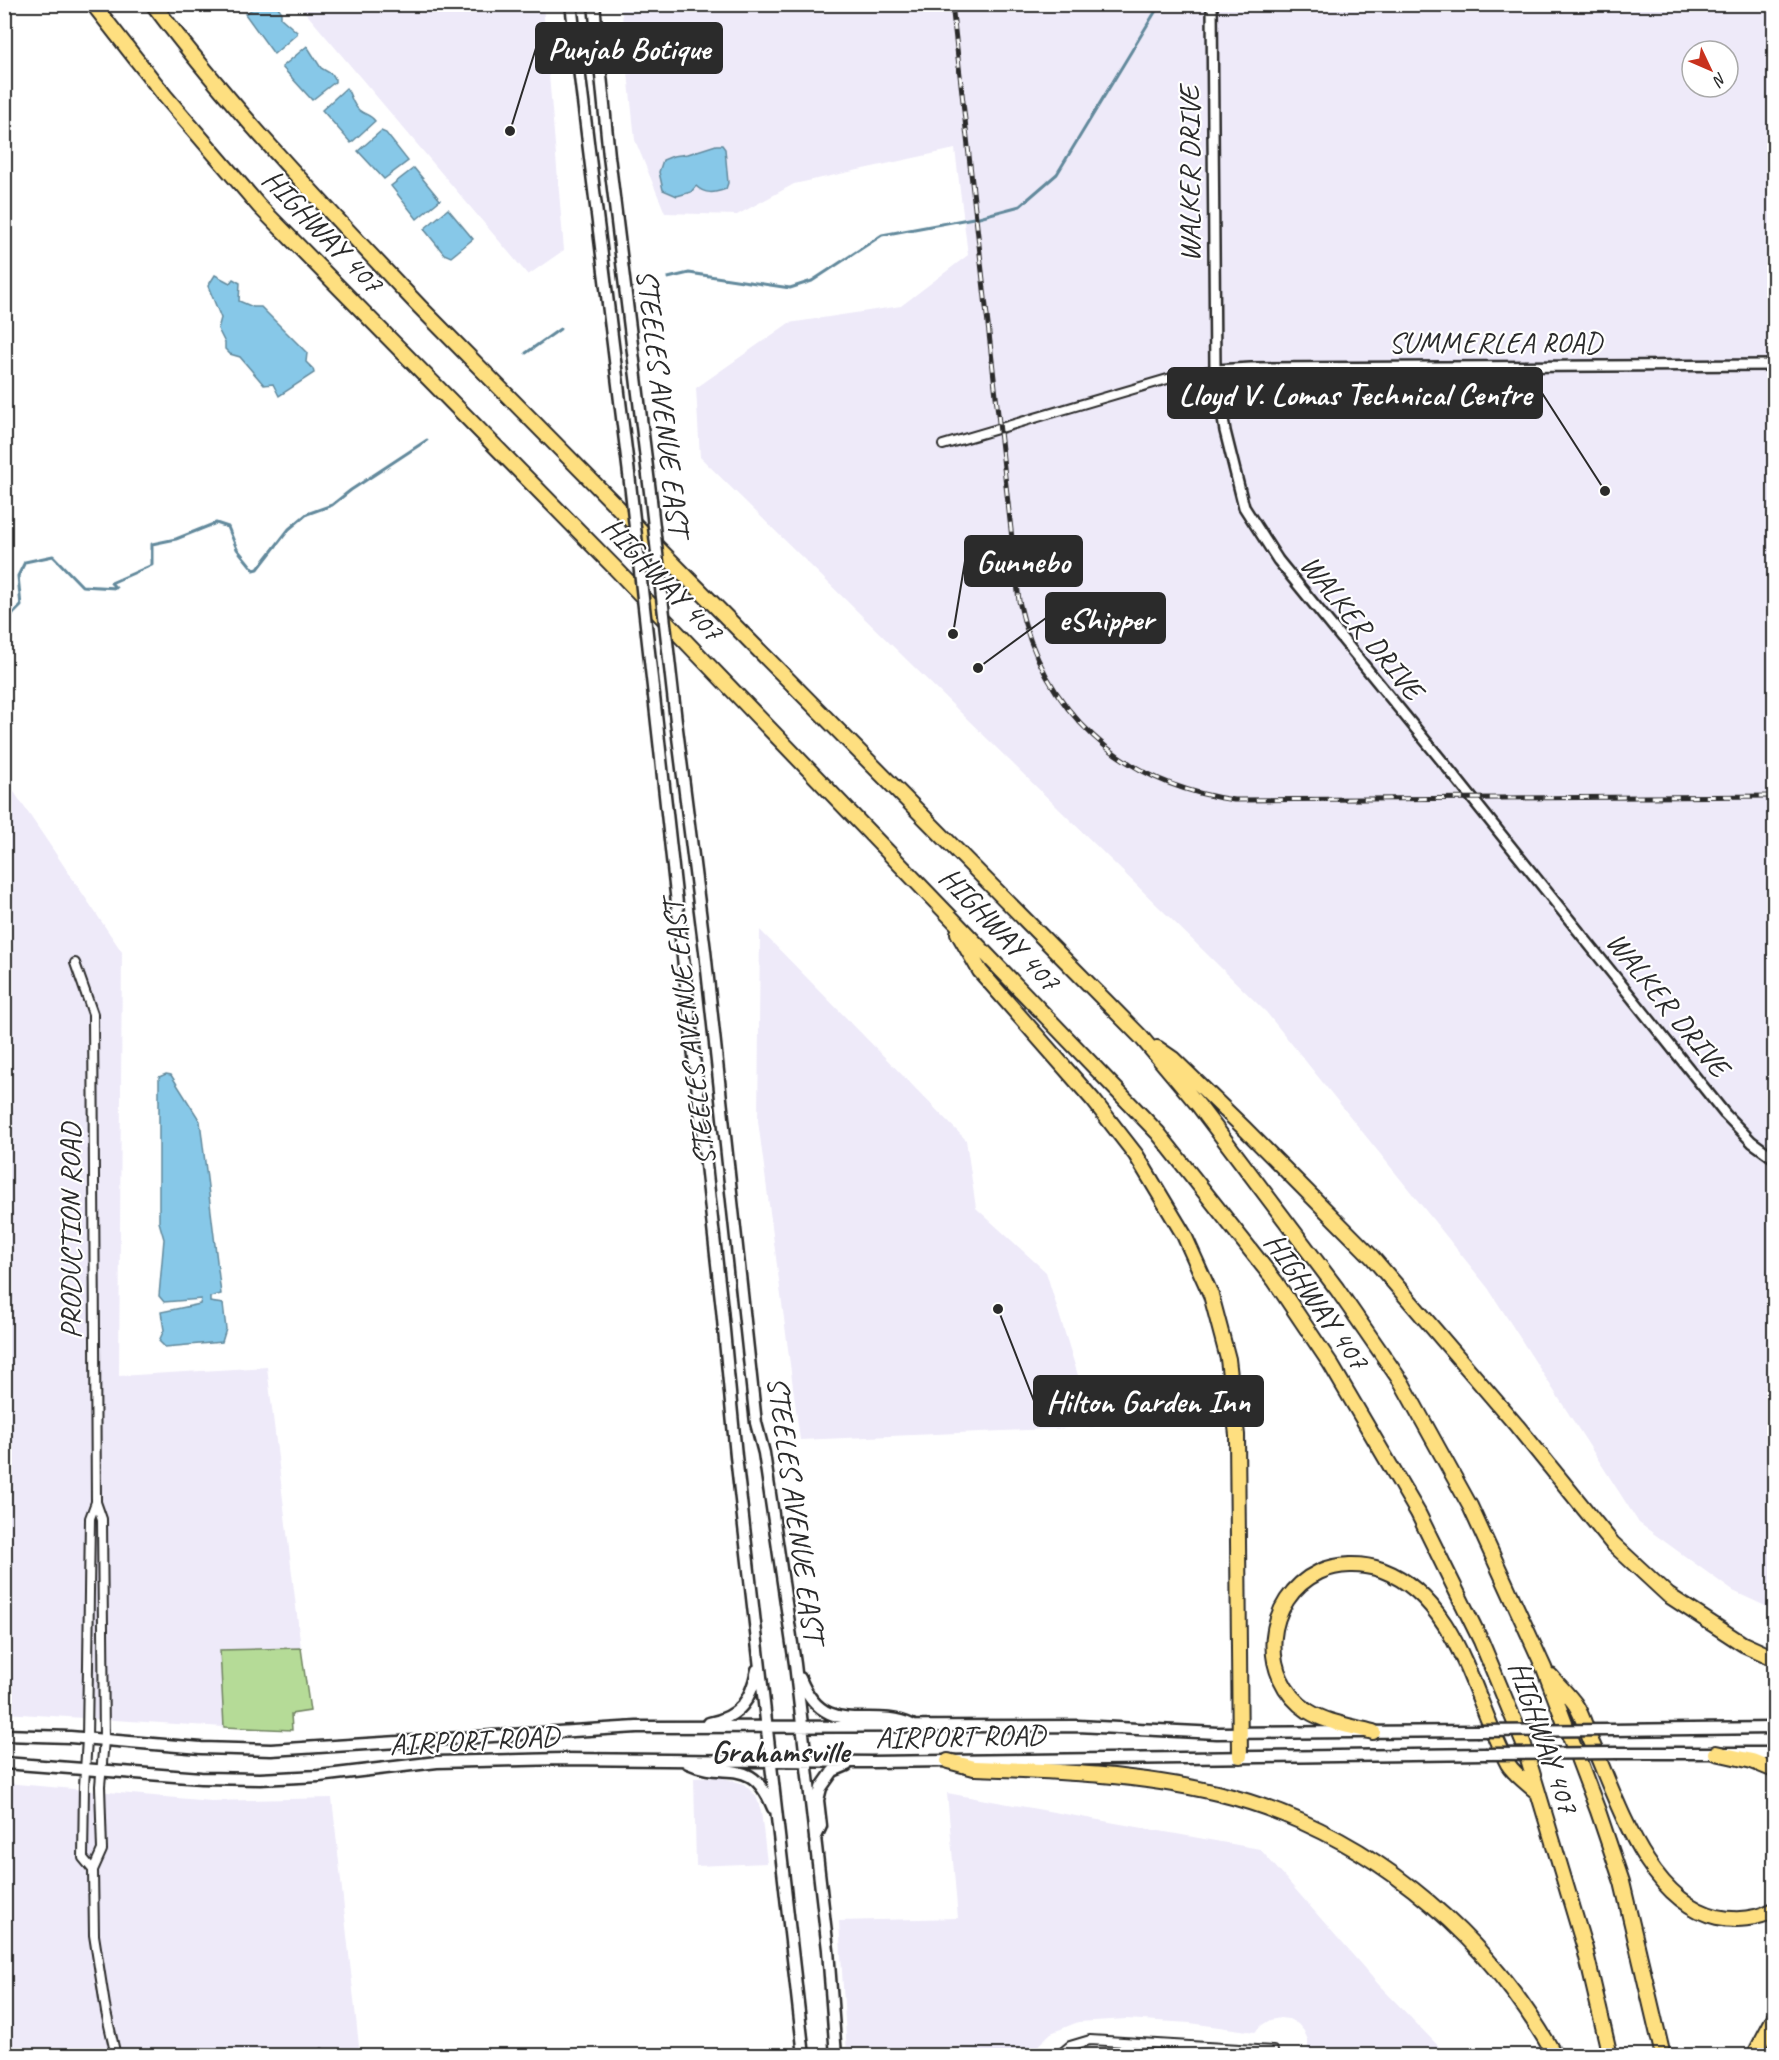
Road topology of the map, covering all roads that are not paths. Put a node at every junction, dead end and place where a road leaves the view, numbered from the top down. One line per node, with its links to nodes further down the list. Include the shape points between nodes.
1 (93, 4): 9 (highway, HIGHWAY 407, via 259,206 616,569)
2 (153, 4): 11 (highway, HIGHWAY 407, via 315,195 420,307)
3 (571, 4): 14 (main road, STEELES AVENUE EAST, bridge, via 629,474)
4 (594, 4): 16 (main road, STEELES AVENUE EAST, bridge, via 756,1423 764,1453)
5 (1212, 4): 7 (street, WALKER DRIVE)
6 (1774, 365): 7 (street, SUMMERLEA ROAD)
7 (1215, 370): 8 (street, via 1171,378); 12 (street, WALKER DRIVE, via 1244,507 1278,561 1731,1121)
8 (943, 445)
9 (948, 916): 23 (highway, via 980,971 1136,1155 1184,1235 1211,1295 1227,1359 1237,1435); 40 (highway, HIGHWAY 407, via 1158,1133 1275,1281 1330,1363 1418,1513 1476,1630 1523,1742)
10 (75, 963): 13 (street, PRODUCTION ROAD, via 93,1014)
11 (1141, 1037): 15 (highway, via 1181,1067 1372,1257 1612,1543 1668,1595 1743,1644); 17 (highway, HIGHWAY 407, via 1310,1253 1402,1383 1470,1506)
12 (1774, 1158)
13 (96, 1502): 26 (street, PRODUCTION ROAD, via 90,1518); 27 (street, PRODUCTION ROAD, via 102,1519)
14 (759, 1658): 19 (main road, via 753,1689 735,1713); 20 (main road, STEELES AVENUE EAST)
15 (1774, 1658)
16 (795, 1664): 18 (main road, via 805,1690 826,1712 848,1718 898,1719); 21 (main road, STEELES AVENUE EAST)
17 (1544, 1668): 44 (highway, via 1575,1704 1636,1842 1665,1884 1688,1904 1718,1917 1745,1919); 53 (highway, HIGHWAY 407, via 1622,1882)
18 (914, 1726): 21 (main road, AIRPORT ROAD); 23 (main road, AIRPORT ROAD, via 1078,1726)
19 (690, 1727): 20 (main road, AIRPORT ROAD); 27 (main road, AIRPORT ROAD, via 599,1728 271,1750)
20 (767, 1727): 21 (main road, AIRPORT ROAD); 34 (main road, STEELES AVENUE EAST)
21 (802, 1727): 35 (main road, STEELES AVENUE EAST)
22 (1774, 1728): 24 (main road, AIRPORT ROAD, bridge)
23 (1240, 1732): 24 (main road, AIRPORT ROAD); 30 (highway)
24 (1373, 1732): 40 (highway, via 1309,1712 1293,1698 1275,1660 1275,1628 1286,1600 1305,1581 1335,1567 1368,1566 1382,1570 1410,1586 1431,1606 1458,1648 1509,1766)
25 (4, 1735): 26 (main road, AIRPORT ROAD)
26 (87, 1739): 27 (main road, AIRPORT ROAD); 37 (street, PRODUCTION ROAD)
27 (104, 1740): 38 (street, PRODUCTION ROAD)
28 (1774, 1752): 29 (main road, AIRPORT ROAD)
29 (1716, 1753): 30 (main road, AIRPORT ROAD, bridge); 39 (highway)
30 (1240, 1756): 31 (main road, AIRPORT ROAD)
31 (948, 1761): 36 (main road, AIRPORT ROAD); 51 (highway, via 974,1768 1164,1782 1219,1793 1309,1825 1392,1873 1458,1928 1496,1969)
32 (4, 1762): 37 (main road, AIRPORT ROAD)
33 (685, 1762): 34 (main road, AIRPORT ROAD); 38 (main road, AIRPORT ROAD, via 437,1762 260,1779); 41 (main road, via 702,1770 742,1772 765,1791)
34 (771, 1762): 35 (main road, AIRPORT ROAD); 41 (main road, STEELES AVENUE EAST)
35 (806, 1762): 36 (main road, AIRPORT ROAD); 42 (main road, STEELES AVENUE EAST)
36 (871, 1762): 42 (main road, via 839,1767 824,1782 818,1800 821,1827)
37 (85, 1769): 38 (main road, AIRPORT ROAD); 43 (street, PRODUCTION ROAD, via 83,1858)
38 (101, 1770): 43 (street, PRODUCTION ROAD, via 102,1850)
39 (1774, 1770)
40 (1537, 1792): 52 (highway, HIGHWAY 407, via 1585,1949)
41 (777, 1818): 48 (main road, STEELES AVENUE EAST)
42 (815, 1841): 49 (main road, STEELES AVENUE EAST)
43 (93, 1870): 47 (street, via 94,1935)
44 (1774, 1910)
45 (1774, 2018): 54 (highway)
46 (1273, 2051): 50 (street, via 1090,2040 1070,2046)
47 (116, 2055)
48 (804, 2055)
49 (836, 2055)
50 (1058, 2055)
51 (1555, 2055)
52 (1610, 2055)
53 (1663, 2055)
54 (1754, 2055)

